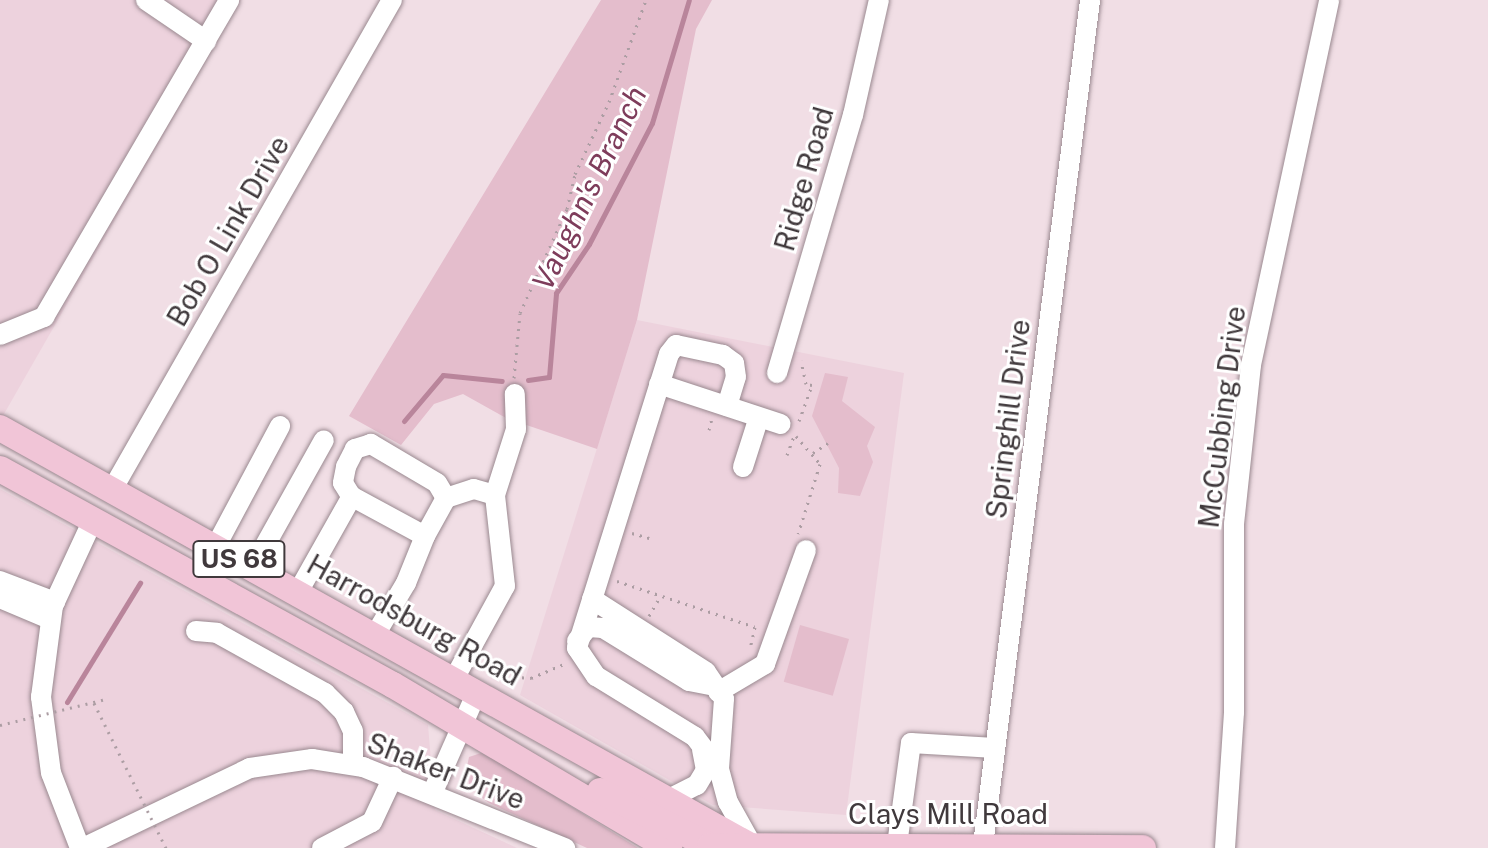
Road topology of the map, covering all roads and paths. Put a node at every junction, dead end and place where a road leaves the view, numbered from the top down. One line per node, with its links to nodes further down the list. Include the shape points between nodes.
1 (146, 0): 8 (street)
2 (229, 0): 8 (street)
3 (392, 0): 25 (street, Bob O Link Drive)
4 (646, 0): 13 (path, via 609,102 575,174 567,209 520,313)
5 (879, 0): 11 (street, Ridge Road, via 853,115)
6 (1090, 0): 58 (street, Springhill Drive)
7 (1329, 0): 74 (street, McCubbing Drive, via 1251,365 1234,524 1234,712)
8 (206, 41): 9 (street, via 44,317)
9 (0, 335)
10 (801, 361): 18 (path, via 806,384 812,385)
11 (777, 373)
12 (659, 384): 14 (street); 14 (street, via 676,345 723,355 734,363 736,377); 41 (street)
13 (515, 394): 26 (street, via 516,429)
14 (727, 406): 15 (street)
15 (759, 417): 18 (street); 23 (street)
16 (280, 426): 35 (street)
17 (0, 428): 25 (main road, Harrodsburg Road / US 68)
18 (788, 430): 21 (path); 22 (path)
19 (324, 440): 36 (street)
20 (828, 443): 21 (path)
21 (813, 453): 34 (path, via 820,464)
22 (787, 455)
23 (743, 467)
24 (9, 474): 25 (main road, via 40,475 87,501); 29 (main road, US 68)
25 (112, 490): 30 (main road, Harrodsburg Road / US 68)
26 (495, 495): 28 (street, via 474,489); 50 (street, via 505,586)
27 (352, 496): 28 (street, via 343,483 346,467 362,443 437,483); 31 (street); 40 (street)
28 (446, 498): 31 (street)
29 (92, 522): 30 (main road, via 119,511 155,531); 44 (street); 56 (main road, US 68)
30 (187, 531): 35 (main road, Harrodsburg Road / US 68)
31 (425, 536): 48 (street, via 406,583)
32 (649, 538): 33 (path, via 629,532)
33 (625, 544)
34 (801, 544): 52 (street, via 765,664)
35 (216, 546): 36 (main road, Harrodsburg Road / US 68)
36 (253, 567): 40 (main road, Harrodsburg Road / US 68)
37 (617, 568): 38 (path)
38 (613, 580): 41 (path); 42 (path)
39 (0, 581): 44 (street)
40 (298, 592): 48 (main road, Harrodsburg Road / US 68)
41 (600, 594): 49 (street); 52 (street, via 706,672)
42 (661, 595): 45 (path); 46 (path)
43 (0, 598): 44 (street)
44 (52, 610): 67 (street, via 42,667 43,727 51,773)
45 (647, 619)
46 (755, 627)
47 (196, 631): 59 (street, via 217,633 325,693 344,712 353,731)
48 (375, 635): 50 (main road, Harrodsburg Road / US 68)
49 (578, 648): 51 (path, via 531,678 489,675); 52 (street, via 588,627 603,628 689,681); 57 (street, via 596,676 689,732)
50 (454, 679): 51 (main road, Harrodsburg Road / US 68)
51 (481, 686): 56 (street); 64 (main road, Harrodsburg Road / US 68)
52 (716, 689): 60 (street, via 726,716)
53 (106, 699): 54 (path, bridge)
54 (94, 703): 55 (path, bridge); 68 (path, bridge)
55 (0, 725)
56 (461, 725): 62 (main road, US 68); 63 (street)
57 (701, 745): 60 (street); 64 (street, via 706,770 697,785)
58 (995, 748): 65 (street, via 911,743); 66 (street, Springhill Drive)
59 (353, 764): 61 (street, Shaker Drive); 67 (street, Shaker Drive, via 289,760 250,768)
60 (719, 769): 72 (street, via 728,802)
61 (393, 777): 63 (street, Shaker Drive); 69 (street, via 372,822)
62 (569, 789): 71 (main road, US 68); 72 (main road, Clays Mill Road, via 612,795 710,846)
63 (432, 794): 70 (street, Shaker Drive)
64 (669, 799): 72 (main road, Harrodsburg Road / US 68)
65 (897, 845): 66 (main road, Clays Mill Road); 72 (main road, Clays Mill Road)
66 (983, 845): 73 (main road, Clays Mill Road)
67 (81, 848)
68 (166, 848)
69 (322, 848)
70 (565, 848)
71 (669, 848)
72 (754, 848)
73 (1143, 848)
74 (1225, 848)

